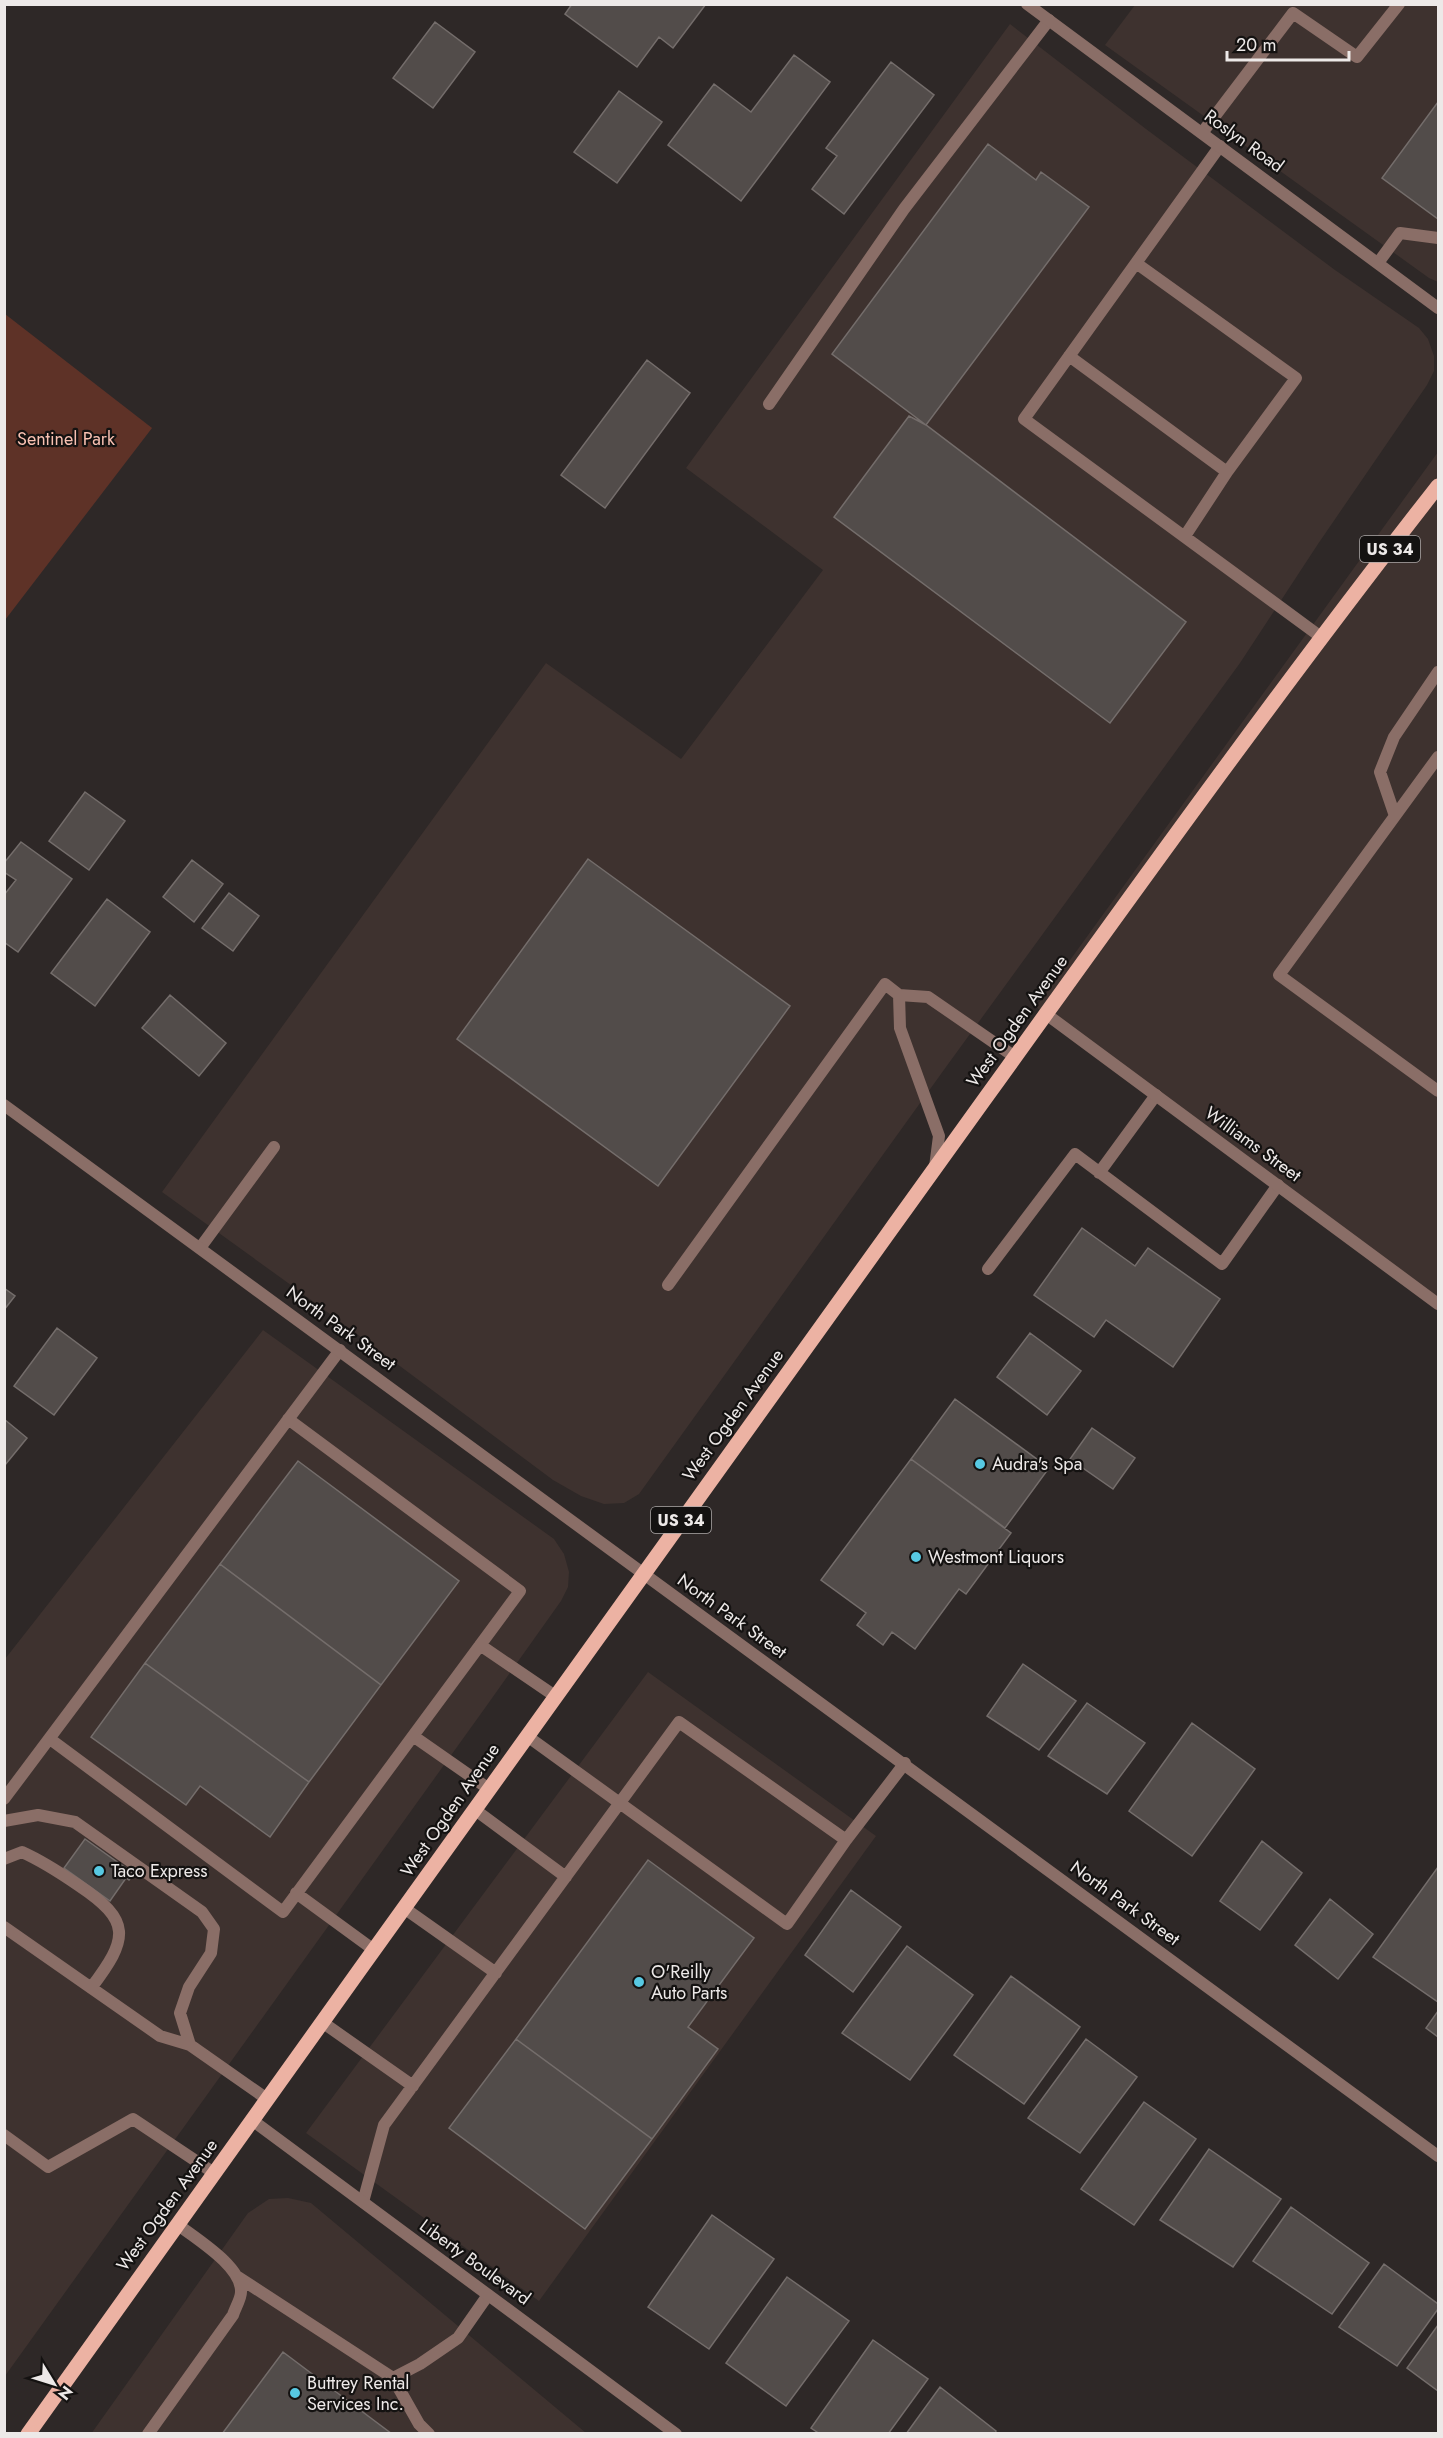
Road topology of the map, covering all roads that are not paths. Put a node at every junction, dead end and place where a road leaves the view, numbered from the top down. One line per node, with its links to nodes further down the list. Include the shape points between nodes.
1 (1028, 4): 3 (street, Roslyn Road)
2 (1399, 4): 4 (street, via 1357,57 1293,13)
3 (1049, 20): 4 (street, Roslyn Road); 11 (street, via 904,209)
4 (1202, 133): 5 (street, Roslyn Road)
5 (1220, 146): 7 (street); 8 (street, Roslyn Road)
6 (1438, 238): 8 (street, via 1400,232)
7 (1136, 263): 10 (street); 12 (street, via 1296,378)
8 (1378, 263): 9 (street, Roslyn Road)
9 (1438, 308)
10 (1069, 356): 12 (street); 14 (street, via 1024,419)
11 (769, 404)
12 (1227, 472): 14 (street)
13 (1438, 486): 15 (main road, West Ogden Avenue / US 34)
14 (1185, 536): 15 (street)
15 (1321, 637): 20 (main road, West Ogden Avenue / US 34)
16 (1438, 672): 18 (street, via 1394,737 1380,772)
17 (1438, 757): 18 (street)
18 (1395, 816): 22 (street, via 1279,975)
19 (899, 995): 21 (street, via 928,997); 26 (street, via 900,1028 939,1136); 31 (street, via 885,984)
20 (1046, 1014): 21 (main road, West Ogden Avenue / US 34); 23 (street, Williams Street)
21 (1015, 1057): 26 (main road, West Ogden Avenue / US 34)
22 (1438, 1092)
23 (1156, 1095): 27 (street); 28 (street, Williams Street)
24 (4, 1105): 29 (street, North Park Street)
25 (274, 1147): 29 (street)
26 (935, 1168): 35 (main road, West Ogden Avenue / US 34)
27 (1099, 1173): 28 (street, via 1221,1264); 30 (street, via 1074,1154)
28 (1278, 1185): 32 (street, Williams Street)
29 (200, 1248): 33 (street, North Park Street)
30 (988, 1269)
31 (668, 1285)
32 (1438, 1304)
33 (340, 1350): 34 (street); 35 (street, North Park Street)
34 (288, 1419): 36 (street, via 520,1591); 40 (street)
35 (644, 1573): 37 (main road, West Ogden Avenue / US 34); 41 (street, North Park Street)
36 (480, 1645): 37 (street); 38 (street)
37 (555, 1696): 39 (main road, West Ogden Avenue / US 34)
38 (413, 1736): 42 (street); 50 (street)
39 (527, 1736): 42 (main road, West Ogden Avenue / US 34); 44 (street)
40 (50, 1739): 43 (street); 50 (street, via 282,1911)
41 (905, 1763): 47 (street); 62 (street, North Park Street)
42 (489, 1789): 45 (main road, West Ogden Avenue / US 34)
43 (4, 1799)
44 (620, 1803): 47 (street, via 679,1722); 47 (street, via 787,1924); 49 (street)
45 (474, 1809): 49 (street); 51 (main road, West Ogden Avenue / US 34)
46 (4, 1821): 57 (street, via 38,1815 75,1822 202,1912 214,1929 211,1953 189,1987 180,2013)
47 (846, 1840)
48 (4, 1859): 55 (street, via 22,1852 48,1864 100,1900 118,1920 115,1952)
49 (566, 1877): 54 (street)
50 (296, 1893): 53 (street)
51 (404, 1908): 53 (main road, West Ogden Avenue / US 34); 54 (street)
52 (4, 1927): 55 (street)
53 (374, 1950): 56 (main road, West Ogden Avenue / US 34)
54 (496, 1972): 58 (street)
55 (91, 1988): 57 (street, via 160,2036)
56 (322, 2022): 58 (street); 59 (main road, West Ogden Avenue / US 34)
57 (190, 2045): 59 (street)
58 (413, 2085): 64 (street, via 384,2124)
59 (267, 2099): 60 (main road, West Ogden Avenue / US 34)
60 (252, 2120): 63 (main road, West Ogden Avenue / US 34); 64 (street, Liberty Boulevard)
61 (4, 2135): 63 (street, via 48,2167 133,2119)
62 (1438, 2156)
63 (214, 2173): 65 (main road, West Ogden Avenue / US 34)
64 (363, 2202): 67 (street, Liberty Boulevard)
65 (177, 2224): 66 (street); 69 (main road, West Ogden Avenue / US 34)
66 (238, 2277): 68 (street); 70 (street, via 242,2294 233,2315)
67 (488, 2295): 68 (street, via 458,2338); 72 (street, Liberty Boulevard)
68 (393, 2378): 71 (street, via 419,2424)
69 (32, 2432)
70 (148, 2433)
71 (429, 2433)
72 (676, 2433)

